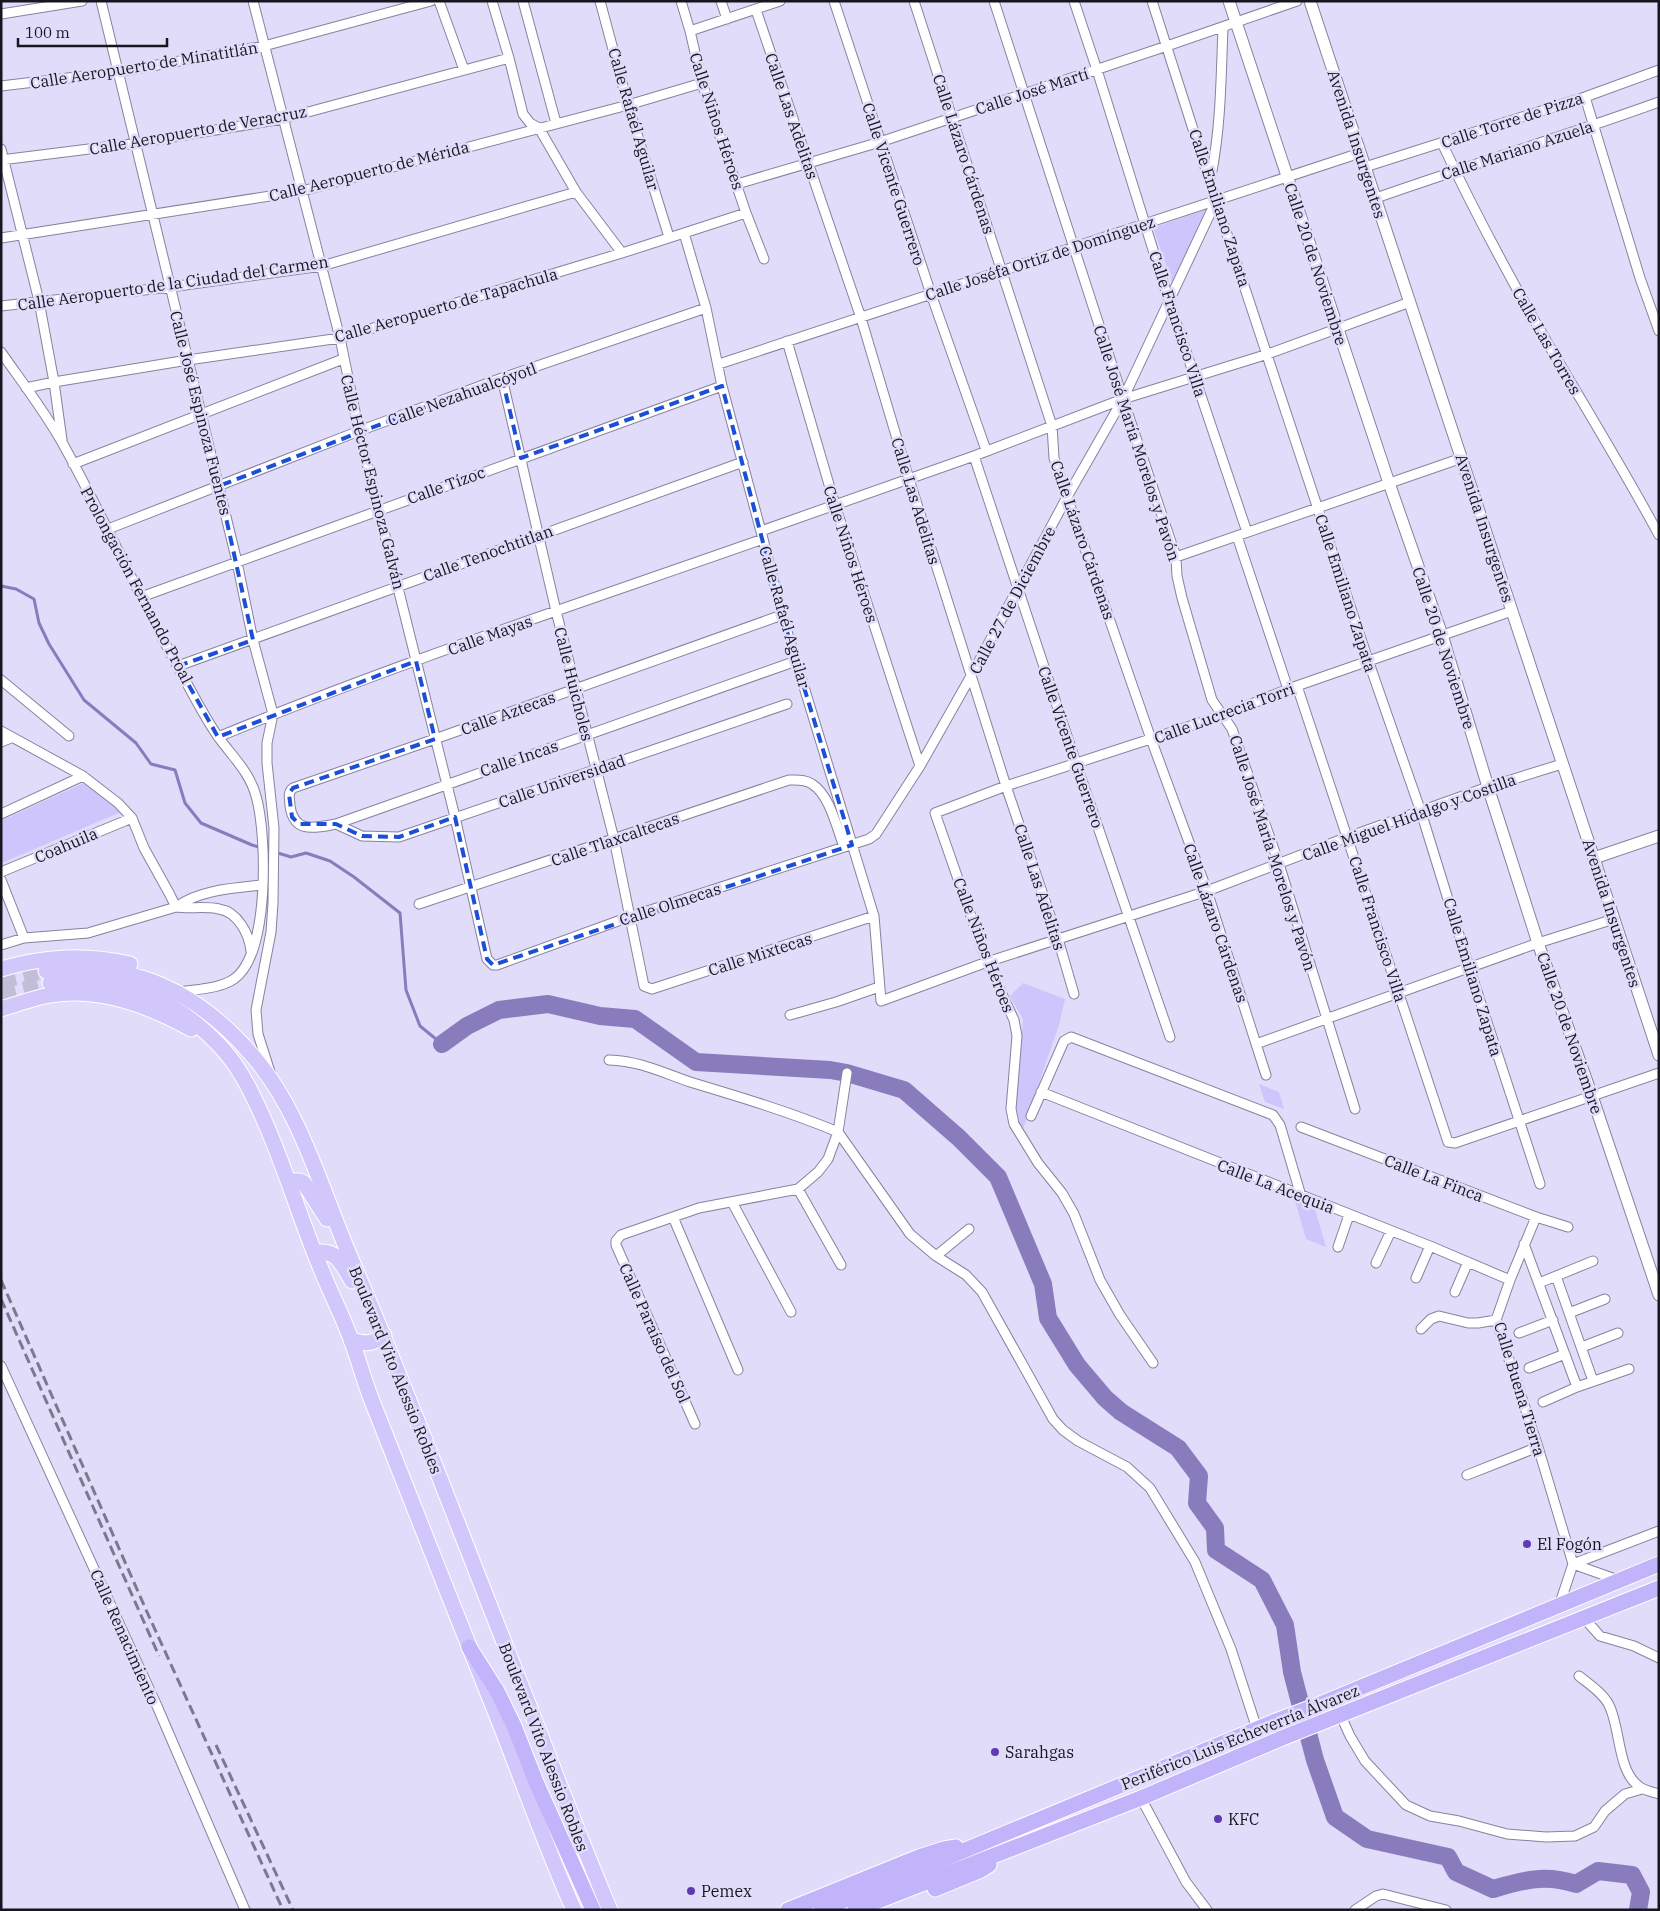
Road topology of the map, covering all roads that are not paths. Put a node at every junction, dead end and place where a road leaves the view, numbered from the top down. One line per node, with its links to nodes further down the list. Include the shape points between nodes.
1 (82, 1): 21 (street)
2 (101, 1): 32 (street, Calle José Espinoza Fuentes)
3 (253, 1): 26 (street, Calle Héctor Espinoza Galván)
4 (431, 1): 26 (street, Calle Aeropuerto de Minatitlán)
5 (439, 1): 29 (street)
6 (492, 1): 28 (street)
7 (523, 1): 41 (street)
8 (600, 1): 38 (street, Calle Rafaél Aguilar)
9 (681, 1): 25 (street, Calle Niños Héroes)
10 (721, 1): 22 (street)
11 (780, 1): 20 (street)
12 (834, 1): 44 (street, Calle Vicente Guerrero)
13 (914, 1): 39 (street, Calle Lázaro Cárdenas)
14 (994, 1): 35 (street, Calle José María Morelos y Pavón)
15 (1074, 1): 30 (street, Calle Francisco Villa)
16 (1152, 1): 27 (street, Calle Emiliano Zapata)
17 (1229, 1): 23 (street, Calle 20 de Noviembre)
18 (1297, 1): 23 (street, Calle José Martí)
19 (1310, 1): 48 (street, Avenida Insurgentes)
20 (756, 10): 22 (street); 50 (street, Calle Las Adelitas)
21 (1, 14)
22 (728, 19): 25 (street)
23 (1236, 22): 24 (street, Calle José Martí); 53 (street, Calle 20 de Noviembre)
24 (1223, 27): 27 (street, Calle José Martí); 54 (street, via 1219,118)
25 (690, 31): 33 (street, Calle Niños Héroes)
26 (264, 46): 32 (street, Calle Aeropuerto de Minatitlán); 40 (street, Calle Héctor Espinoza Galván)
27 (1167, 46): 30 (street, Calle José Martí); 54 (street, Calle Emiliano Zapata)
28 (509, 58): 29 (street, Calle Aeropuerto de Veracruz); 43 (street, via 524,114)
29 (464, 70): 40 (street, Calle Aeropuerto de Veracruz)
30 (1097, 70): 35 (street, Calle José Martí); 62 (street, Calle Francisco Villa)
31 (1659, 70): 36 (street, Calle Torre de Pizza)
32 (118, 72): 34 (street, Calle Aeropuerto de Minatitlán); 45 (street, Calle José Espinoza Fuentes)
33 (702, 83): 38 (street, Calle Aeropuerto de Mérida); 55 (street, Calle Niños Héroes)
34 (1, 86)
35 (1024, 94): 39 (street, Calle José Martí); 67 (street, Calle José María Morelos y Pavón)
36 (1585, 97): 42 (street); 46 (street, Calle Torre de Pizza)
37 (1659, 102): 42 (street, Calle Mariano Azuela)
38 (628, 105): 41 (street, Calle Aeropuerto de Mérida); 65 (street, Calle Rafaél Aguilar)
39 (952, 116): 44 (street, Calle José Martí); 71 (street, Calle Lázaro Cárdenas)
40 (282, 118): 45 (street, Calle Aeropuerto de Veracruz); 56 (street, Calle Héctor Espinoza Galván)
41 (556, 123): 43 (street, Calle Aeropuerto de Mérida)
42 (1592, 126): 52 (street, Calle Mariano Azuela); 81 (street)
43 (539, 128): 56 (street, Calle Aeropuerto de Mérida); 57 (street)
44 (880, 142): 50 (street, Calle José Martí); 73 (street, Calle Vicente Guerrero)
45 (137, 143): 49 (street, Calle Aeropuerto de Veracruz); 61 (street, Calle José Espinoza Fuentes)
46 (1442, 143): 51 (street, Calle Torre de Pizza); 52 (street, Calle Las Torres)
47 (1, 149): 49 (street)
48 (1360, 153): 51 (street, Avenida Insurgentes); 53 (street, Calle Joséfa Ortiz de Domínguez)
49 (2, 160): 64 (street)
50 (809, 164): 55 (street, Calle José Martí); 79 (street, Calle Las Adelitas)
51 (1365, 167): 58 (street, Avenida Insurgentes)
52 (1455, 170): 58 (street, Calle Mariano Azuela); 116 (street, Calle Las Torres, via 1533,318)
53 (1288, 176): 59 (street, Calle Joséfa Ortiz de Domínguez); 80 (street, Calle 20 de Noviembre)
54 (1210, 179): 59 (street, Calle Emiliano Zapata)
55 (737, 184): 60 (street, Calle Niños Héroes)
56 (302, 191): 61 (street, Calle Aeropuerto de Mérida); 70 (street, Calle Héctor Espinoza Galván)
57 (576, 192): 68 (street); 70 (street, Calle Aeropuerto de la Ciudad del Carmen)
58 (1376, 198): 76 (street, Avenida Insurgentes)
59 (1216, 202): 62 (street, Calle Joséfa Ortiz de Domínguez); 75 (street, Calle 27 de Diciembre); 85 (street, Calle Emiliano Zapata)
60 (746, 213): 63 (street, Calle Aeropuerto de Tapachula); 69 (street, Calle Niños Héroes)
61 (154, 214): 64 (street, Calle Aeropuerto de Mérida); 72 (street, Calle José Espinoza Fuentes)
62 (1145, 223): 67 (street, Calle Joséfa Ortiz de Domínguez); 75 (street, Calle Francisco Villa)
63 (684, 233): 65 (street, Calle Aeropuerto de Tapachula); 78 (street, Calle Rafaél Aguilar)
64 (22, 235): 66 (street, Calle Aeropuerto de Mérida); 74 (street)
65 (669, 237): 68 (street, Calle Aeropuerto de Tapachula)
66 (1, 238)
67 (1074, 248): 71 (street, Calle Joséfa Ortiz de Domínguez); 94 (street, Calle José María Morelos y Pavón)
68 (622, 253): 82 (street, Calle Aeropuerto de Tapachula)
69 (764, 259)
70 (322, 266): 72 (street, Calle Aeropuerto de la Ciudad del Carmen); 82 (street, Calle Héctor Espinoza Galván)
71 (1002, 271): 73 (street, Calle Joséfa Ortiz de Domínguez); 96 (street, Calle Lázaro Cárdenas)
72 (171, 287): 74 (street, Calle Aeropuerto de la Ciudad del Carmen); 87 (street, Calle José Espinoza Fuentes)
73 (931, 294): 79 (street, Calle Joséfa Ortiz de Domínguez); 99 (street, Calle Vicente Guerrero)
74 (39, 301): 77 (street, Calle Aeropuerto de la Ciudad del Carmen); 91 (street)
75 (1169, 301): 89 (street, Calle Francisco Villa); 94 (street, Calle 27 de Diciembre)
76 (1410, 302): 80 (street, Calle Mayas); 102 (street, Avenida Insurgentes)
77 (1, 306)
78 (706, 308): 88 (street, Calle Rafaél Aguilar); 90 (street, Calle Nezahualcóyotl)
79 (861, 318): 83 (street, Calle Joséfa Ortiz de Domínguez); 105 (street, Calle Las Adelitas)
80 (1338, 330): 85 (street, Calle Mayas); 106 (street, Calle 20 de Noviembre)
81 (1659, 332)
82 (340, 338): 86 (street, Calle Héctor Espinoza Galván); 87 (street, Calle Aeropuerto de Tapachula)
83 (787, 341): 88 (street, Calle Joséfa Ortiz de Domínguez); 109 (street, Calle Niños Héroes)
84 (1, 352): 93 (street, Prolongación Fernando Proal)
85 (1268, 354): 89 (street, Calle Mayas); 110 (street, Calle Emiliano Zapata)
86 (343, 359): 95 (street); 97 (street, Calle Héctor Espinoza Galván)
87 (188, 360): 91 (street, Calle Aeropuerto de Tapachula); 95 (street, Calle José Espinoza Fuentes)
88 (719, 364): 92 (street, Calle Rafaél Aguilar)
89 (1196, 377): 94 (street, Calle Mayas); 113 (street, Calle Francisco Villa)
90 (502, 378): 97 (street, Calle Nezahualcóyotl); 101 (street, Calle Huicholes)
91 (54, 382): 93 (street, Calle Aeropuerto de Tapachula); 98 (street)
92 (722, 386): 101 (street, Calle Tízoc); 103 (street, Calle Rafaél Aguilar)
93 (26, 388): 98 (street, Prolongación Fernando Proal)
94 (1123, 399): 96 (street, Calle Mayas); 108 (street, Calle 27 de Diciembre); 118 (street, Calle José María Morelos y Pavón)
95 (201, 415): 104 (street); 107 (street, Calle José Espinoza Fuentes)
96 (1052, 426): 99 (street, Calle Mayas); 108 (street, Calle Lázaro Cárdenas, via 1054,458)
97 (359, 431): 107 (street, Calle Nezahualcóyotl); 111 (street, Calle Héctor Espinoza Galván)
98 (62, 443): 104 (street, Prolongación Fernando Proal)
99 (986, 450): 100 (street, Calle Mayas)
100 (974, 456): 105 (street, Calle Mayas); 121 (street, Calle Vicente Guerrero)
101 (521, 458): 111 (street, Calle Tízoc); 114 (street, Calle Huicholes)
102 (1462, 458): 106 (street); 124 (street, Avenida Insurgentes)
103 (743, 462): 114 (street, Calle Tenochtitlan); 115 (street, Calle Rafaél Aguilar)
104 (73, 464): 112 (street, Prolongación Fernando Proal)
105 (909, 478): 109 (street, Calle Mayas); 132 (street, Calle Las Adelitas)
106 (1389, 483): 110 (street); 126 (street, Calle 20 de Noviembre)
107 (219, 486): 112 (street, Calle Nezahualcóyotl); 119 (street, Calle José Espinoza Fuentes)
108 (1066, 497): 121 (street, Calle 27 de Diciembre); 146 (street, Calle Lázaro Cárdenas)
109 (835, 505): 115 (street, Calle Mayas); 150 (street, Calle Niños Héroes)
110 (1318, 508): 113 (street); 128 (street, Calle Emiliano Zapata)
111 (379, 510): 119 (street, Calle Tízoc); 120 (street, Calle Héctor Espinoza Galván)
112 (108, 529): 122 (street, Prolongación Fernando Proal)
113 (1247, 532): 117 (street)
114 (539, 534): 120 (street, Calle Tenochtitlan); 123 (street, Calle Huicholes)
115 (762, 535): 123 (street, Calle Mayas); 125 (street, Calle Rafaél Aguilar)
116 (1659, 535)
117 (1237, 536): 118 (street); 136 (street)
118 (1176, 557): 139 (street, Calle José María Morelos y Pavón, via 1182,598 1212,700)
119 (237, 562): 122 (street, Calle Tízoc); 127 (street, Calle José Espinoza Fuentes)
120 (398, 586): 127 (street, Calle Tenochtitlan); 129 (street, Calle Héctor Espinoza Galván)
121 (1017, 587): 132 (street, Calle 27 de Diciembre); 148 (street, Calle Vicente Guerrero)
122 (141, 596): 131 (street, Prolongación Fernando Proal)
123 (556, 611): 129 (street, Calle Mayas); 135 (street, Calle Huicholes)
124 (1512, 611): 126 (street, Calle Lucrecia Torri); 149 (street, Avenida Insurgentes)
125 (782, 615): 130 (street, Calle Rafaél Aguilar); 135 (street, Calle Aztecas)
126 (1442, 635): 128 (street, Calle Lucrecia Torri); 155 (street, Calle 20 de Noviembre)
127 (254, 640): 131 (street, Calle Tenochtitlan); 138 (street, Calle José Espinoza Fuentes)
128 (1368, 660): 134 (street, Calle Lucrecia Torri); 156 (street, Calle Emiliano Zapata)
129 (416, 661): 138 (street, Calle Mayas); 145 (street, Calle Héctor Espinoza Galván)
130 (796, 661): 141 (street, Calle Incas); 166 (street, Calle Rafaél Aguilar)
131 (178, 666): 143 (street, Prolongación Fernando Proal)
132 (971, 676): 150 (street, Calle 27 de Diciembre); 154 (street, Calle Las Adelitas)
133 (1, 680): 142 (street)
134 (1297, 686): 136 (street, Calle Lucrecia Torri); 164 (street, Calle Francisco Villa)
135 (576, 688): 141 (street, Calle Huicholes); 145 (street, Calle Aztecas)
136 (1288, 689): 139 (street, Calle Lucrecia Torri)
137 (787, 704): 151 (street, Calle Universidad)
138 (273, 714): 143 (street, Calle Mayas); 206 (street, Calle José Espinoza Fuentes, via 267,743 274,828 271,932 256,1023)
139 (1224, 715): 146 (street, Calle Lucrecia Torri); 168 (street, Calle José María Morelos y Pavón, via 1232,729)
140 (1, 731): 144 (street)
141 (588, 734): 151 (street, Calle Huicholes); 153 (street, Calle Incas)
142 (68, 736)
143 (218, 737): 171 (street, Prolongación Fernando Proal, via 251,782 261,822)
144 (11, 738): 147 (street); 152 (street)
145 (435, 739): 153 (street, Calle Héctor Espinoza Galván); 161 (street, Calle Aztecas, via 291,789 292,817)
146 (1151, 740): 148 (street, Calle Lucrecia Torri); 173 (street, Calle Lázaro Cárdenas)
147 (1, 742)
148 (1076, 763): 154 (street, Calle Lucrecia Torri); 178 (street, Calle Vicente Guerrero)
149 (1562, 764): 155 (street, Calle Miguel Hidalgo y Costilla); 167 (street, Avenida Insurgentes)
150 (920, 766): 166 (street, Calle 27 de Diciembre, via 876,834)
151 (596, 769): 159 (street, Calle Universidad); 165 (street, Calle Huicholes)
152 (83, 776): 158 (street); 160 (street)
153 (446, 784): 159 (street, Calle Héctor Espinoza Galván); 162 (street, Calle Incas)
154 (1006, 786): 157 (street, Calle Lucrecia Torri); 181 (street, Calle Las Adelitas)
155 (1488, 788): 156 (street, Calle Miguel Hidalgo y Costilla); 182 (street, Calle 20 de Noviembre)
156 (1421, 812): 164 (street, Calle Miguel Hidalgo y Costilla); 187 (street, Calle Emiliano Zapata)
157 (935, 813): 185 (street, Calle Niños Héroes)
158 (1, 814)
159 (455, 817): 162 (street, Calle Universidad, via 399,837 362,836); 172 (street, Calle Héctor Espinoza Galván)
160 (132, 818): 169 (street, Coahuila); 175 (street, via 144,848)
161 (298, 824): 162 (street, Calle Incas, via 320,827)
162 (336, 824)
163 (1659, 836): 167 (street)
164 (1348, 837): 168 (street, Calle Miguel Hidalgo y Costilla); 192 (street, Calle Francisco Villa)
165 (614, 839): 166 (street, Calle Tlaxcaltecas, via 789,780 802,780 811,783 825,797); 172 (street, Calle Tlaxcaltecas); 177 (street, Calle Huicholes)
166 (848, 846): 176 (street, Calle Rafaél Aguilar); 177 (street, Calle Olmecas)
167 (1594, 858): 179 (street, Avenida Insurgentes)
168 (1279, 864): 173 (street, Calle Miguel Hidalgo y Costilla); 197 (street, Calle José María Morelos y Pavón)
169 (1, 872)
170 (1, 880): 180 (street)
171 (262, 884): 175 (street, via 187,899); 184 (street, Prolongación Fernando Proal, via 262,915)
172 (470, 887): 174 (street, Calle Tlaxcaltecas); 186 (street, Calle Héctor Espinoza Galván)
173 (1207, 891): 178 (street, Calle Miguel Hidalgo y Costilla); 200 (street, Calle Lázaro Cárdenas)
174 (419, 904)
175 (176, 907): 180 (street, via 88,933); 184 (street, via 220,909 235,916 250,942)
176 (874, 916): 189 (street, Calle Rafaél Aguilar); 190 (street, Calle Mixtecas, via 652,989)
177 (629, 917): 186 (street, Calle Olmecas, via 497,965); 190 (street, Calle Huicholes, via 642,983)
178 (1129, 917): 181 (street, Calle Miguel Hidalgo y Costilla); 198 (street, Calle Vicente Guerrero)
179 (1614, 919): 182 (street); 201 (street, Avenida Insurgentes)
180 (24, 938): 183 (street)
181 (1058, 939): 185 (street, Calle Miguel Hidalgo y Costilla); 193 (street, Calle Las Adelitas)
182 (1538, 942): 187 (street); 208 (street, Calle 20 de Noviembre)
183 (1, 946)
184 (252, 957): 191 (street, via 236,978 222,985)
185 (987, 962): 194 (street, Calle Miguel Hidalgo y Costilla); 254 (street, Calle Niños Héroes, via 1014,1020 1017,1036 1011,1109 1014,1124 1062,1193 1074,1214 1100,1280)
186 (490, 964)
187 (1469, 967): 192 (street); 211 (street, Calle Emiliano Zapata)
188 (1, 969): 191 (main road, via 40,959 80,957 108,960 152,972)
189 (880, 987): 194 (street, Calle Rafaél Aguilar); 196 (street)
190 (646, 988)
191 (179, 992): 199 (main road, Boulevard Vito Alessio Robles, via 137,977 90,968 48,977 119,985 149,994 183,1013); 206 (main road, Boulevard Vito Alessio Robles, via 235,1036)
192 (1399, 992): 197 (street); 211 (street, Calle Francisco Villa, via 1447,1140 1455,1143)
193 (1074, 994)
194 (880, 1002)
195 (1, 1009): 199 (main road, via 50,995 103,995 134,1002)
196 (790, 1015)
197 (1326, 1019): 200 (street); 209 (street, Calle José María Morelos y Pavón)
198 (1170, 1036)
199 (219, 1044): 214 (main road, Boulevard Vito Alessio Robles, via 250,1090)
200 (1256, 1044): 205 (street, Calle Lázaro Cárdenas)
201 (1659, 1055)
202 (609, 1060): 213 (street, via 634,1062)
203 (848, 1073): 213 (street)
204 (1659, 1074): 208 (street)
205 (1266, 1075)
206 (272, 1081): 225 (main road, Boulevard Vito Alessio Robles, via 306,1150)
207 (1041, 1092): 210 (street); 217 (street, Calle La Acequia); 217 (street, via 1066,1038 1071,1037 1267,1112 1276,1117 1280,1125)
208 (1592, 1096): 211 (street); 240 (street, Calle 20 de Noviembre)
209 (1355, 1109)
210 (1031, 1116)
211 (1518, 1121): 215 (street, Calle Emiliano Zapata)
212 (1301, 1127): 221 (street, Calle La Finca)
213 (838, 1132): 216 (street, via 828,1159); 230 (street, via 910,1234)
214 (289, 1181): 225 (main road, via 300,1181 308,1188); 229 (main road, Boulevard Vito Alessio Robles)
215 (1540, 1184)
216 (798, 1189): 218 (street); 234 (street)
217 (1301, 1196): 219 (street, Calle La Acequia)
218 (732, 1202): 220 (street); 242 (street)
219 (1349, 1214): 224 (street, Calle La Acequia); 228 (street)
220 (673, 1217): 258 (street); 262 (street, Calle Paraíso del Sol, via 621,1235 616,1245)
221 (1536, 1217): 222 (street, Calle La Finca); 226 (street, Calle Buena Tierra)
222 (1568, 1227)
223 (969, 1229): 230 (street)
224 (1391, 1231): 227 (street, Calle La Acequia); 233 (street)
225 (340, 1236): 244 (main road, Boulevard Vito Alessio Robles)
226 (1524, 1244): 237 (street, Calle Buena Tierra); 238 (street)
227 (1430, 1246): 232 (street, Calle La Acequia); 236 (street)
228 (1338, 1247)
229 (315, 1254): 244 (main road, via 324,1251 334,1256); 251 (main road, Boulevard Vito Alessio Robles)
230 (936, 1256): 276 (street, via 966,1275 982,1292 1053,1418 1063,1430 1127,1467 1150,1488 1195,1562 1231,1648)
231 (1593, 1261): 235 (street)
232 (1468, 1262): 237 (street, Calle La Acequia); 239 (street)
233 (1376, 1263)
234 (840, 1265)
235 (1556, 1276): 238 (street); 243 (street)
236 (1416, 1278)
237 (1510, 1280): 245 (street, Calle Buena Tierra)
238 (1539, 1284): 246 (street)
239 (1455, 1292)
240 (1659, 1295)
241 (1605, 1299): 243 (street)
242 (791, 1312)
243 (1569, 1313): 252 (street)
244 (376, 1318): 250 (main road, Boulevard Vito Alessio Robles)
245 (1496, 1320): 247 (street, via 1468,1323 1439,1316); 263 (street, Calle Buena Tierra)
246 (1553, 1320): 248 (street); 253 (street)
247 (1421, 1329)
248 (1519, 1333)
249 (1618, 1333): 252 (street)
250 (384, 1335): 251 (main road, via 368,1344); 286 (main road, Boulevard Vito Alessio Robles)
251 (351, 1340): 272 (main road, Boulevard Vito Alessio Robles)
252 (1582, 1347): 259 (street)
253 (1565, 1354): 256 (street); 260 (street)
254 (1153, 1362)
255 (1, 1366): 283 (street, Calle Renacimiento)
256 (1529, 1368)
257 (1629, 1368): 259 (street)
258 (738, 1370)
259 (1593, 1381): 260 (street)
260 (1577, 1387): 261 (street)
261 (1543, 1402)
262 (695, 1424)
263 (1538, 1447): 264 (street); 266 (street, Calle Buena Tierra)
264 (1466, 1475)
265 (1659, 1531): 266 (street)
266 (1573, 1564): 268 (street); 270 (street)
267 (1659, 1564): 268 (highway, Periférico Luis Echeverría Álvarez)
268 (1619, 1581): 270 (highway, Periférico Luis Echeverría Álvarez)
269 (1659, 1588): 271 (highway, Periférico Luis Echeverría Álvarez)
270 (1559, 1606): 276 (highway, Periférico Luis Echeverría Álvarez)
271 (1584, 1618): 273 (street, via 1600,1636 1634,1646); 275 (highway, Periférico Luis Echeverría Álvarez)
272 (469, 1647): 284 (main road, Boulevard Vito Alessio Robles); 285 (highway, via 497,1691 514,1726)
273 (1659, 1658)
274 (1579, 1676): 277 (street, via 1609,1705 1627,1772)
275 (1341, 1716): 277 (street, via 1365,1761 1406,1805 1430,1816 1507,1834 1576,1836 1594,1827 1605,1811 1625,1794); 279 (highway, Periférico Luis Echeverría Álvarez)
276 (1257, 1729): 280 (highway, Periférico Luis Echeverría Álvarez)
277 (1642, 1789): 278 (street)
278 (1659, 1794)
279 (1141, 1798): 281 (highway, Periférico Luis Echeverría Álvarez); 291 (street, via 1186,1882)
280 (972, 1848): 282 (highway, Periférico Luis Echeverría Álvarez); 287 (highway, via 944,1849)
281 (1009, 1848): 282 (highway, Periférico Luis Echeverría Álvarez); 290 (highway, via 981,1870)
282 (911, 1880): 288 (highway, Periférico Luis Echeverría Álvarez); 289 (highway, Periférico Luis Echeverría Álvarez)
283 (245, 1910)
284 (574, 1910)
285 (593, 1910)
286 (610, 1910)
287 (788, 1910)
288 (821, 1910)
289 (855, 1910)
290 (882, 1910)
291 (1207, 1910)
292 (1355, 1910): 293 (street, via 1383,1894)
293 (1446, 1910)

